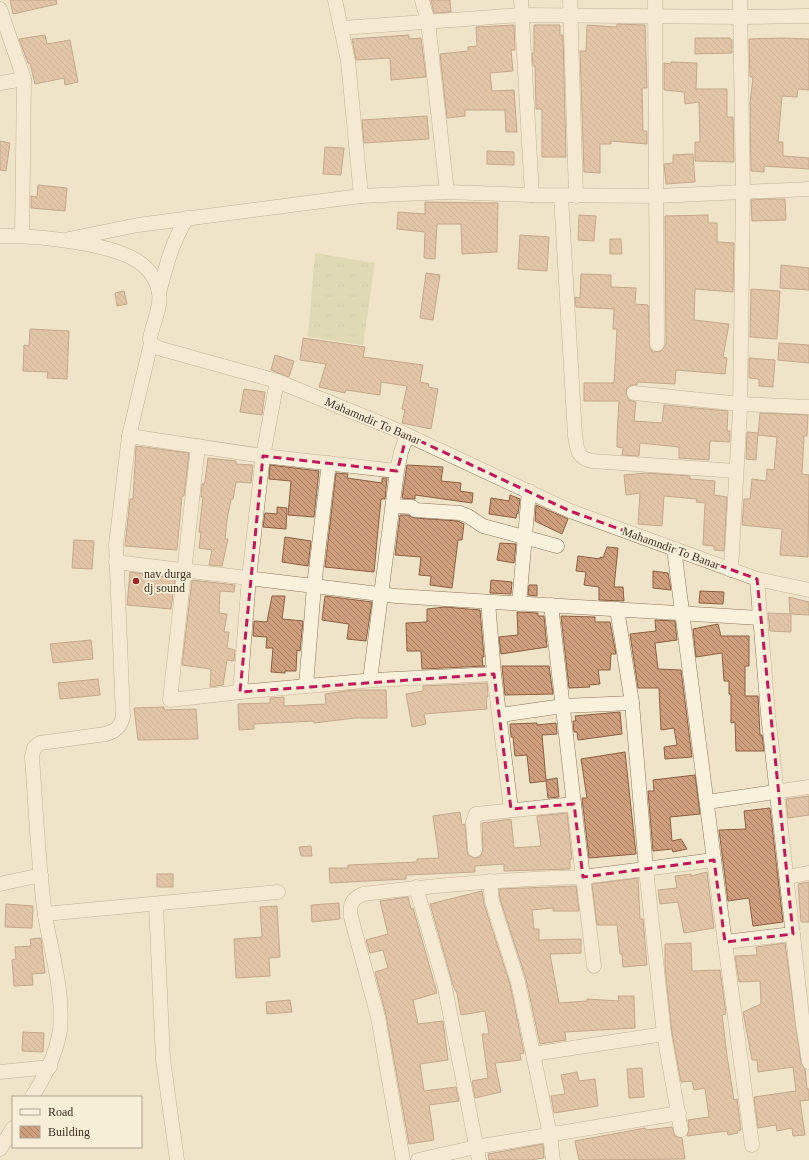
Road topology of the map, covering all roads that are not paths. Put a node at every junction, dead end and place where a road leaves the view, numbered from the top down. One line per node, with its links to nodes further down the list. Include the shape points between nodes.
1 (335, 0): 14 (street)
2 (422, 0): 13 (street)
3 (521, 0): 8 (street)
4 (570, 0): 9 (street)
5 (655, 0): 10 (street)
6 (740, 0): 12 (street)
7 (0, 9): 15 (street)
8 (521, 15): 9 (street); 13 (street); 20 (street)
9 (571, 16): 10 (street); 23 (street)
10 (656, 16): 12 (street); 24 (street)
11 (809, 16): 12 (street)
12 (740, 17): 19 (street)
13 (428, 22): 14 (street); 18 (street)
14 (342, 28): 21 (street, via 348,61)
15 (24, 79): 16 (street); 27 (street)
16 (0, 83)
17 (809, 189): 19 (street)
18 (447, 192): 20 (street); 21 (street)
19 (743, 193): 24 (street); 34 (street)
20 (532, 194): 22 (street)
21 (361, 196): 25 (street)
22 (561, 196): 23 (street); 42 (street, via 578,454 584,460 592,462)
23 (576, 196): 24 (street)
24 (656, 196): 31 (street)
25 (187, 218): 28 (street); 29 (street, via 171,249)
26 (0, 236): 27 (street)
27 (22, 236): 28 (street)
28 (59, 241): 29 (street, via 127,255 144,265 151,273)
29 (159, 293): 30 (street)
30 (151, 343): 32 (street, Mahamndir To Banar, via 158,348); 37 (street)
31 (657, 344)
32 (277, 381): 36 (street, Mahamndir To Banar); 39 (street)
33 (634, 393): 34 (street)
34 (740, 404): 35 (street); 42 (street)
35 (809, 407)
36 (407, 435): 41 (street, via 400,452); 43 (street, Mahamndir To Banar)
37 (128, 436): 38 (street); 48 (street)
38 (198, 446): 39 (street); 49 (street)
39 (262, 456): 40 (street); 51 (street)
40 (330, 463): 41 (street); 53 (street)
41 (397, 470): 44 (street)
42 (736, 471): 50 (street)
43 (528, 491): 45 (street); 47 (street, Mahamndir To Banar, via 570,511)
44 (393, 506): 45 (street, via 460,513 483,526); 55 (street)
45 (524, 536): 46 (street); 57 (street)
46 (557, 546)
47 (674, 549): 50 (street, Mahamndir To Banar); 60 (street)
48 (116, 562): 49 (street); 78 (street, via 123,717 120,726 114,732 40,743 33,751)
49 (184, 570): 51 (street); 65 (street, via 170,700)
50 (731, 570): 52 (street, Mahamndir To Banar)
51 (248, 578): 53 (street); 65 (street)
52 (757, 579): 54 (street, Mahamndir To Banar); 61 (street)
53 (314, 586): 55 (street); 64 (street)
54 (809, 590)
55 (380, 595): 56 (street); 63 (street)
56 (488, 602): 57 (street); 62 (street)
57 (519, 604): 58 (street)
58 (551, 605): 59 (street); 67 (street)
59 (617, 610): 60 (street); 66 (street)
60 (684, 614): 61 (street); 71 (street)
61 (760, 618): 70 (street)
62 (494, 674): 63 (street); 68 (street)
63 (370, 680): 64 (street)
64 (306, 686): 65 (street)
65 (240, 692)
66 (632, 703): 67 (street); 76 (street)
67 (563, 706): 68 (street); 72 (street)
68 (500, 715): 73 (street)
69 (809, 787): 70 (street)
70 (778, 791): 71 (street); 80 (street)
71 (707, 802): 75 (street)
72 (574, 804): 73 (street); 79 (street)
73 (511, 809): 74 (street, via 476,814 473,822)
74 (474, 850)
75 (714, 860): 76 (street); 88 (street)
76 (646, 869): 79 (street); 91 (street)
77 (809, 873): 80 (street)
78 (41, 875): 82 (street); 86 (street)
79 (583, 877): 81 (street); 89 (street)
80 (787, 877): 87 (street)
81 (490, 881): 83 (street); 92 (street, via 492,901 518,982)
82 (0, 884)
83 (416, 887): 103 (street, via 444,984); 105 (street, via 363,894 355,897 350,903 378,1016)
84 (278, 892): 85 (street)
85 (156, 905): 86 (street); 104 (street, via 163,1059)
86 (45, 914): 94 (street, via 60,1015 58,1037)
87 (793, 934): 88 (street); 90 (street)
88 (725, 942): 101 (street)
89 (594, 966)
90 (806, 1025): 93 (street)
91 (664, 1034): 92 (street); 97 (street)
92 (533, 1054): 100 (street)
93 (809, 1062)
94 (50, 1067): 95 (street); 96 (street)
95 (0, 1072)
96 (33, 1096)
97 (679, 1112): 99 (street); 100 (street)
98 (12, 1130): 102 (street)
99 (681, 1130)
100 (550, 1135): 103 (street); 107 (street)
101 (752, 1145)
102 (0, 1149)
103 (478, 1153): 106 (street)
104 (177, 1160)
105 (403, 1160)
106 (418, 1160)
107 (553, 1160)

